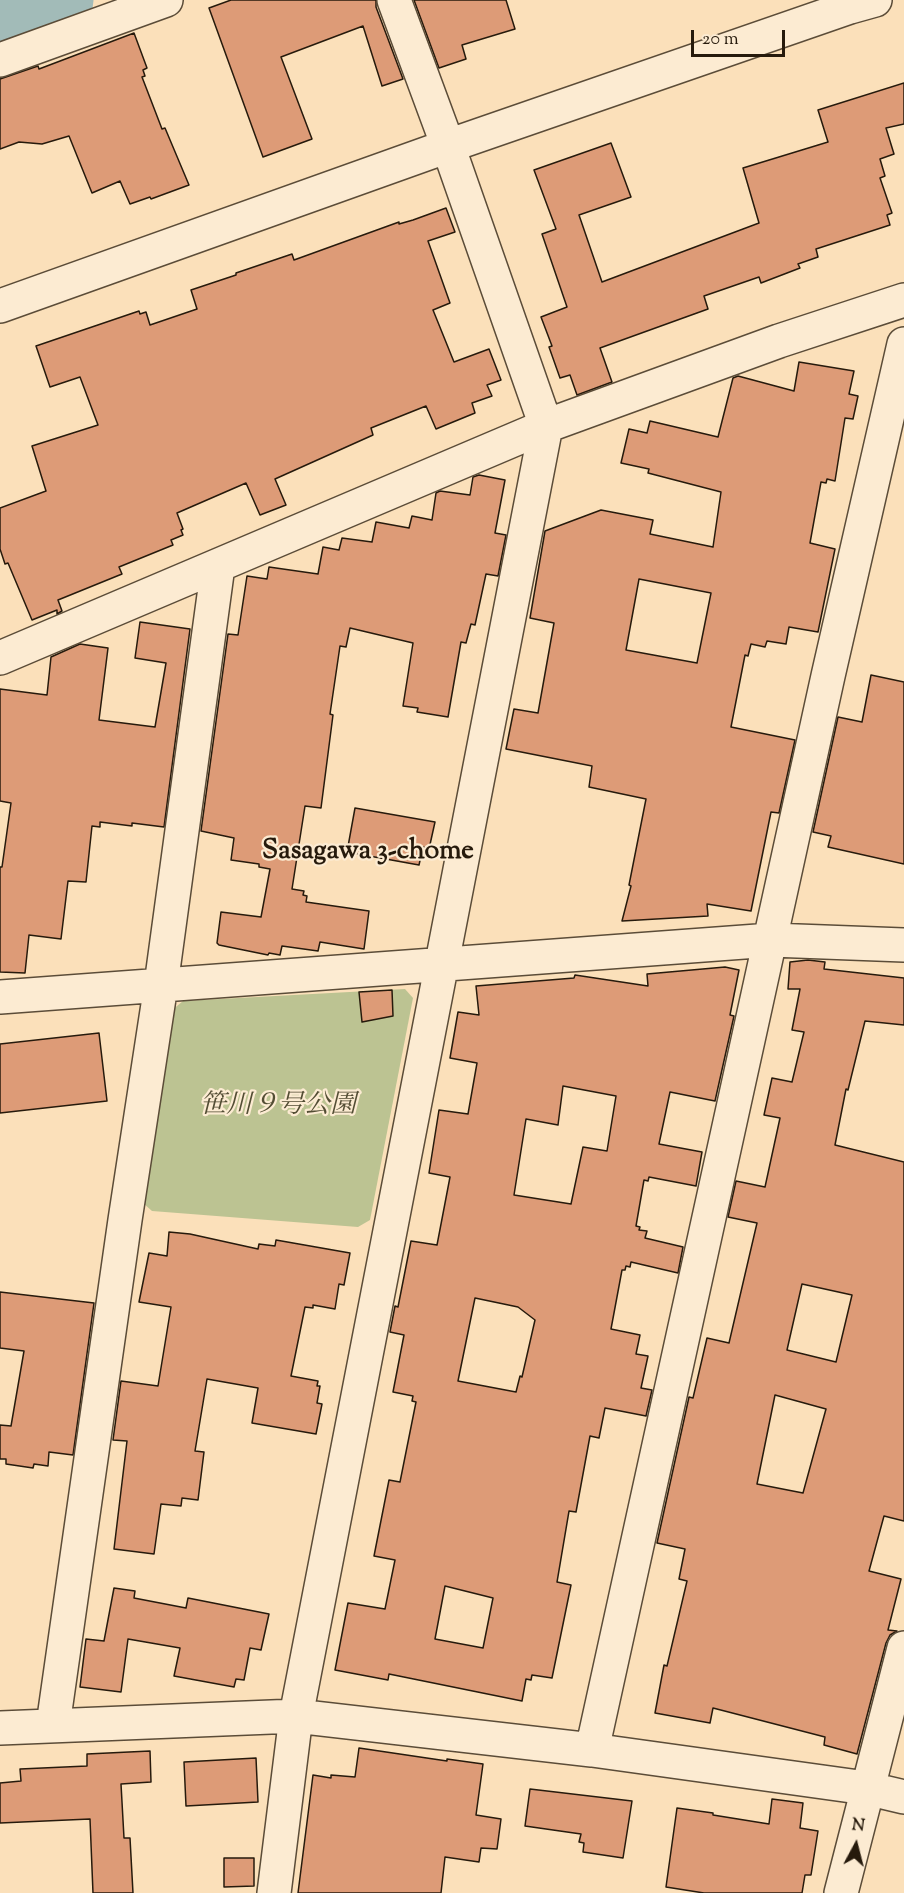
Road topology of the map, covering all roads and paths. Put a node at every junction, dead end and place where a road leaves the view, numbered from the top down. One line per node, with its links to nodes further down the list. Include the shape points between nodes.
1 (166, 0): 4 (street)
2 (394, 0): 5 (street)
3 (875, 0): 5 (street)
4 (0, 60)
5 (448, 146): 7 (street); 9 (street)
6 (904, 300): 9 (street)
7 (0, 306)
8 (904, 344): 12 (street)
9 (546, 426): 10 (street); 14 (street)
10 (218, 566): 11 (street); 15 (street)
11 (0, 658)
12 (771, 940): 13 (street); 14 (street); 21 (street)
13 (904, 945)
14 (440, 966): 15 (street); 18 (street)
15 (161, 984): 16 (street); 19 (street)
16 (0, 997)
17 (904, 1648): 22 (street)
18 (296, 1716): 19 (street); 21 (street); 24 (street)
19 (53, 1725): 20 (street)
20 (0, 1728)
21 (592, 1750): 22 (street)
22 (866, 1788): 23 (street); 25 (street)
23 (904, 1797)
24 (274, 1893)
25 (841, 1893)

